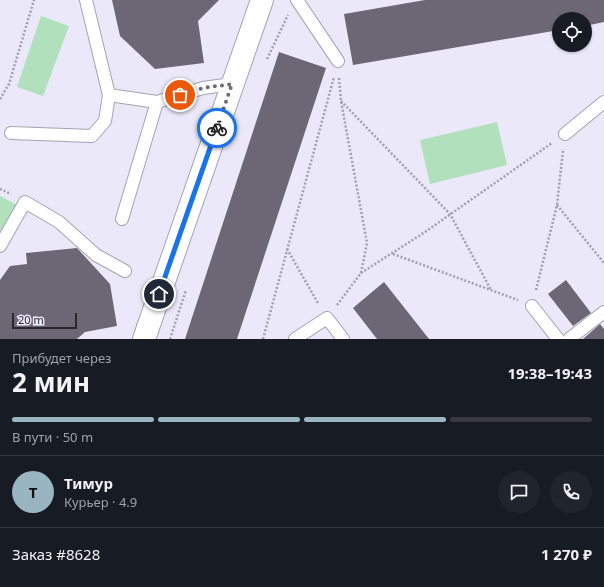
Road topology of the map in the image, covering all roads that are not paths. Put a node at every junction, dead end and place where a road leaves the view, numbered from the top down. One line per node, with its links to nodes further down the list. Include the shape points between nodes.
1 (86, 0): 6 (lane)
2 (262, 0): 5 (street)
3 (297, 0): 4 (lane)
4 (338, 61)
5 (232, 84): 7 (lane, via 203,88); 16 (street)
6 (109, 95): 7 (lane); 9 (lane, via 105,121 92,136)
7 (157, 102): 11 (lane)
8 (604, 102): 10 (lane)
9 (11, 133)
10 (565, 134)
11 (122, 219)
12 (0, 246): 13 (lane, via 25,202 59,222 96,255)
13 (125, 271)
14 (532, 306): 19 (lane)
15 (604, 312): 20 (lane)
16 (144, 339)
17 (295, 339): 18 (lane, via 327,318)
18 (343, 339)
19 (558, 339)
20 (569, 339)

